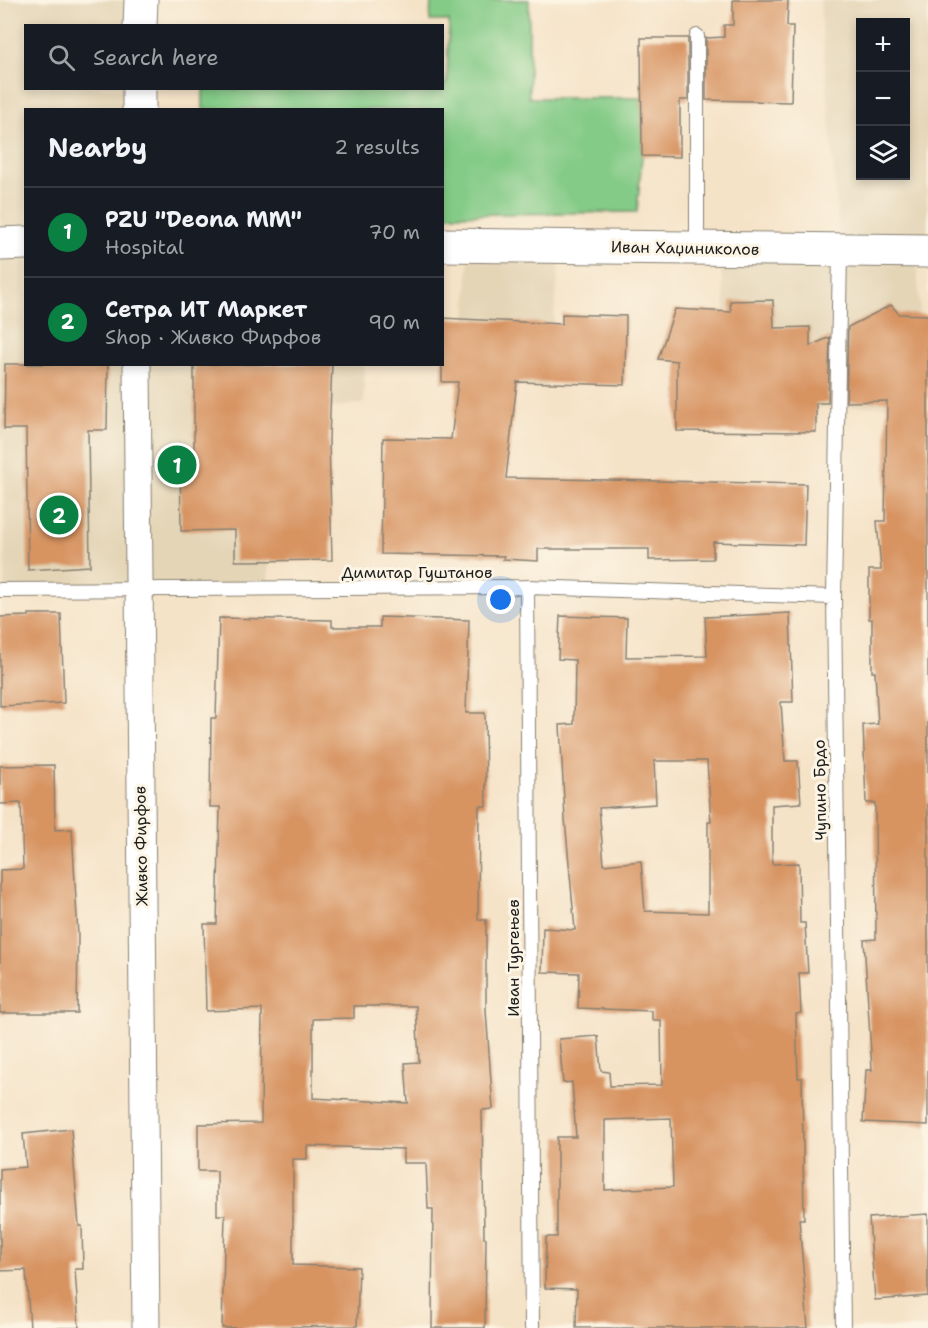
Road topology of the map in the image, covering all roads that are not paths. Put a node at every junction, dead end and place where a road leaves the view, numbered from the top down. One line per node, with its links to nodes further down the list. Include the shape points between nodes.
1 (141, 0): 2 (street)
2 (140, 24)
3 (697, 36): 9 (lane)
4 (139, 90): 5 (street)
5 (139, 108)
6 (24, 243): 7 (street)
7 (0, 244)
8 (444, 245): 9 (street, Иван Хаџиниколов)
9 (697, 248): 10 (street, Иван Хаџиниколов)
10 (840, 251): 11 (street, Иван Хаџиниколов); 16 (lane, Чупино Брдо)
11 (928, 251)
12 (137, 366): 15 (street, Живко Фирфов)
13 (527, 587): 15 (lane, Димитар Гуштанов); 16 (lane, Димитар Гуштанов); 18 (lane, Иван Тургењев)
14 (0, 590): 15 (lane, Димитар Гуштанов)
15 (139, 590): 17 (street, Живко Фирфов)
16 (834, 597): 19 (lane, Чупино Брдо)
17 (146, 1328)
18 (532, 1328)
19 (843, 1328)

